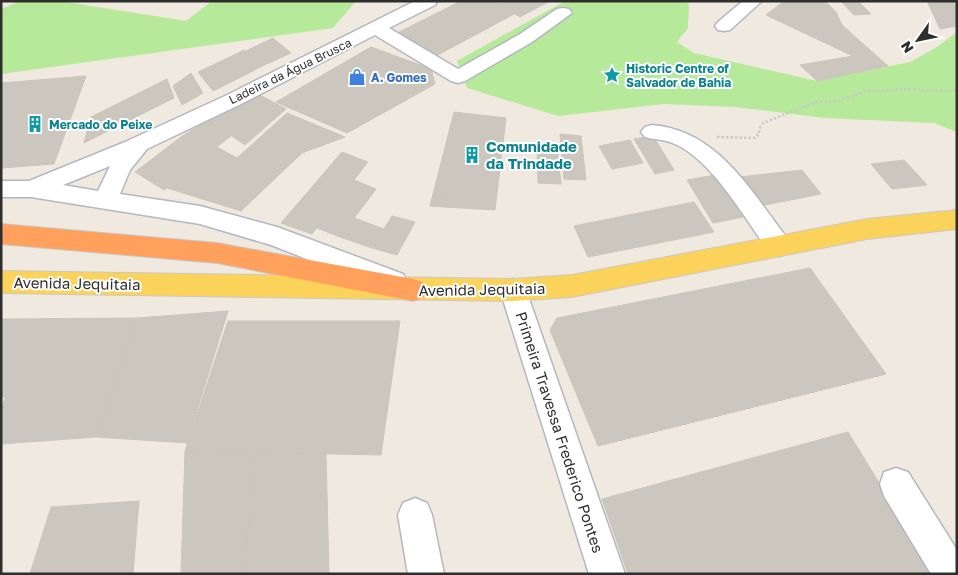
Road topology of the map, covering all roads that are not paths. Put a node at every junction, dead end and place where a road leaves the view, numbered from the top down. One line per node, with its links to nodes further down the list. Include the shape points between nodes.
1 (429, 1): 5 (street, Ladeira da Água Brusca)
2 (754, 1): 4 (street)
3 (563, 13): 5 (street, via 458,77)
4 (724, 26)
5 (376, 28): 7 (street, Ladeira da Água Brusca)
6 (652, 132): 13 (street, via 674,134 689,141 722,170)
7 (150, 139): 9 (street, Ladeira da Água Brusca); 10 (street, Ladeira da Água Brusca, via 118,168)
8 (1, 189): 9 (street)
9 (31, 189): 10 (street)
10 (107, 199): 15 (street, via 200,215 251,228)
11 (957, 220): 13 (main road, Avenida Jequitaia, via 867,229)
12 (1, 234): 15 (highway, via 217,253)
13 (779, 246): 16 (main road, Avenida Jequitaia, via 581,284)
14 (1, 282): 15 (main road, Avenida Jequitaia)
15 (413, 290): 16 (main road, Avenida Jequitaia)
16 (513, 290): 20 (street, Primeira Travessa Frederico Pontes)
17 (896, 484): 21 (street)
18 (414, 515): 19 (street)
19 (426, 574)
20 (607, 574)
21 (951, 574)

